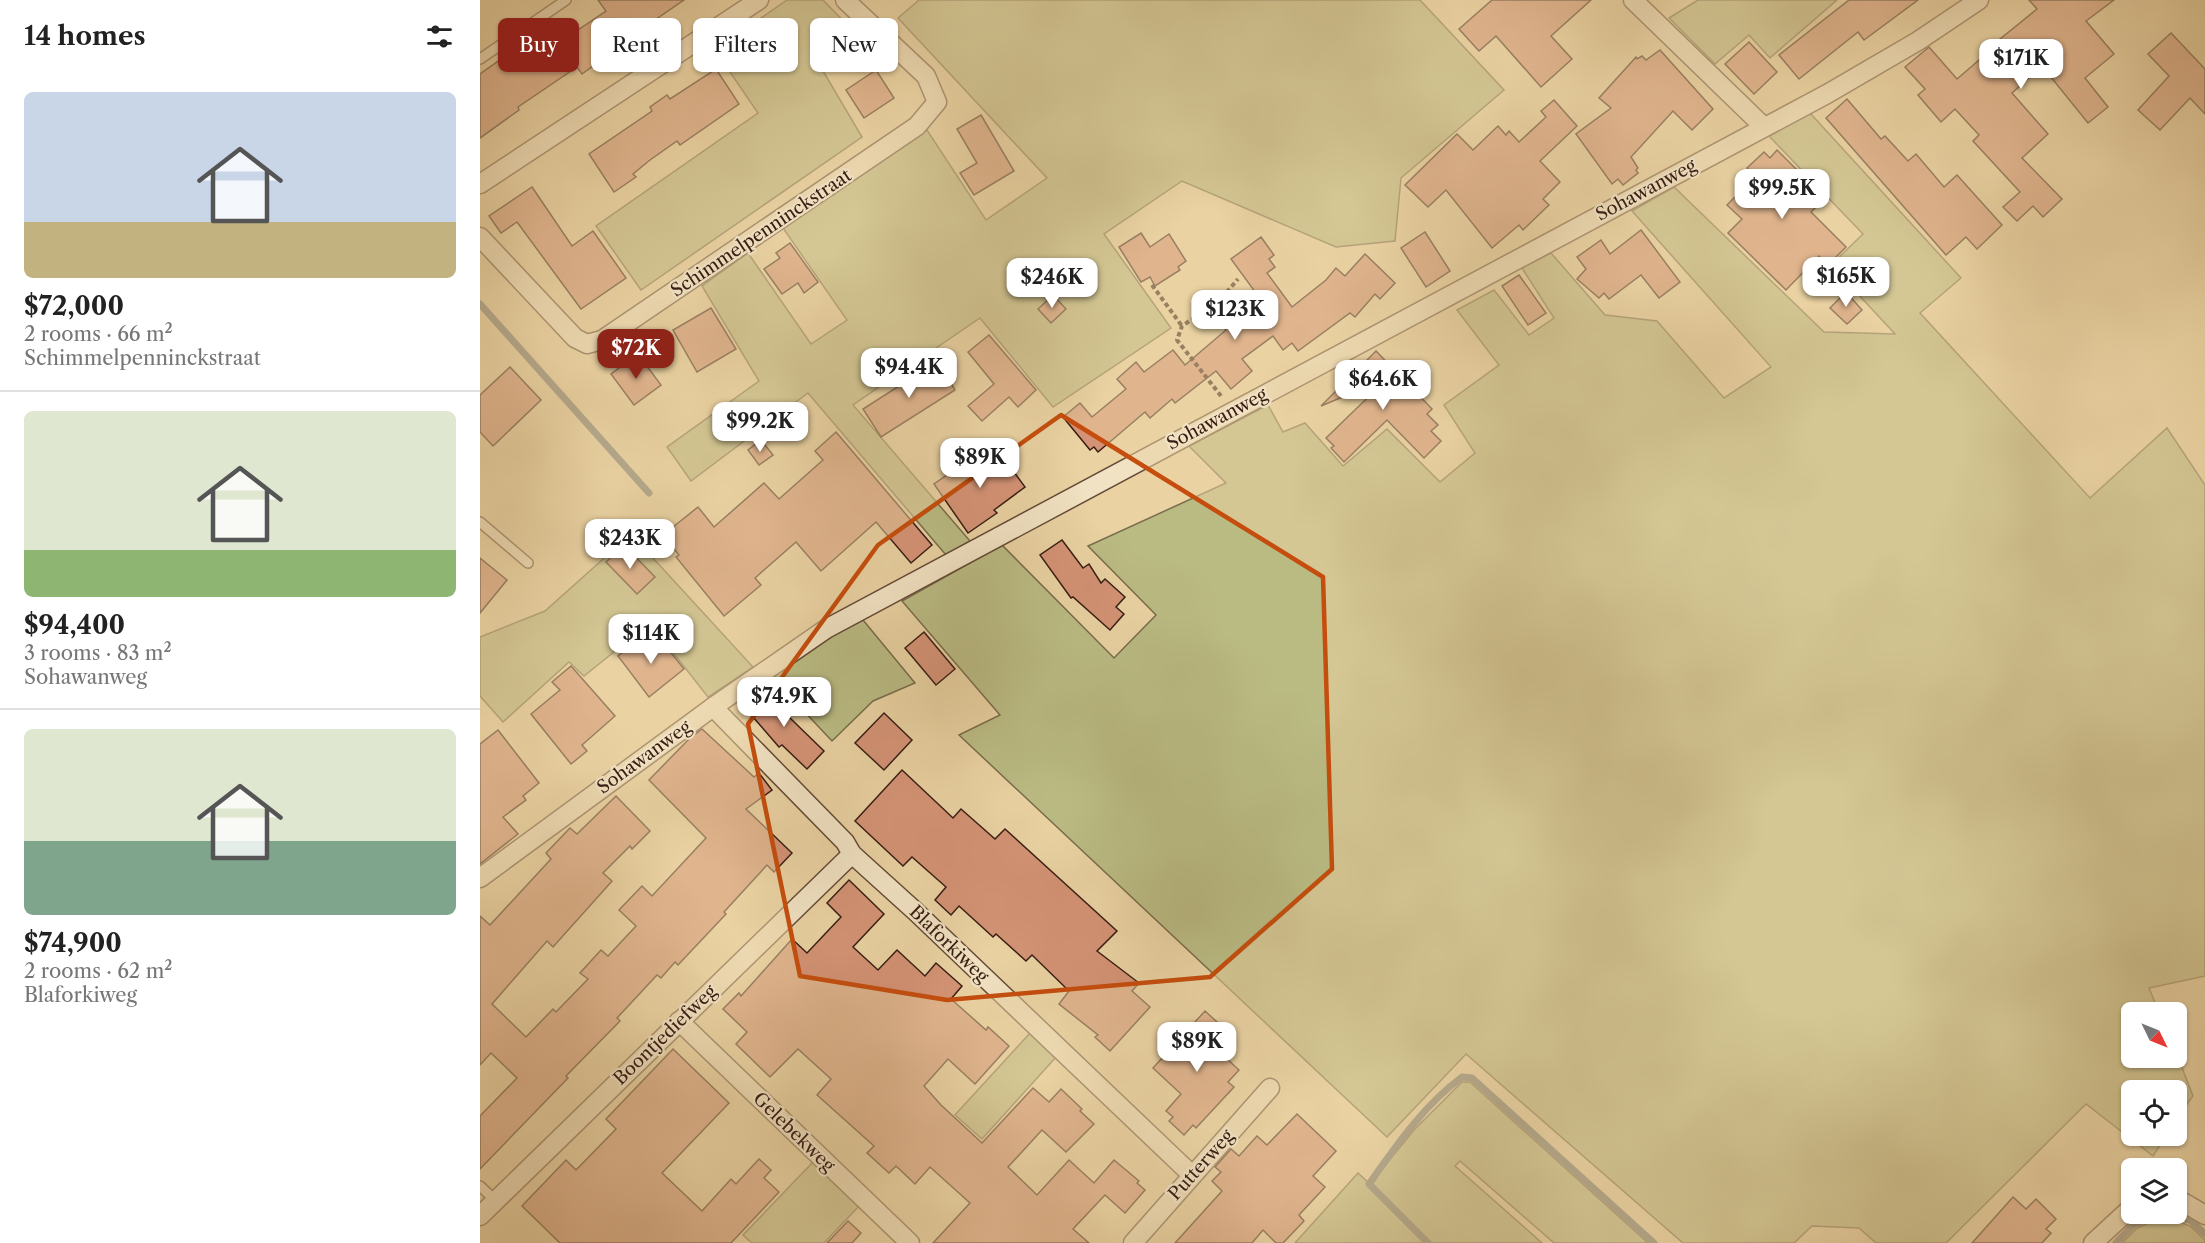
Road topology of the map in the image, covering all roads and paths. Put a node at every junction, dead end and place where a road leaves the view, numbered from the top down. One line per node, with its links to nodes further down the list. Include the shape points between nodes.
1 (566, 0): 6 (lane)
2 (759, 0): 8 (street)
3 (845, 0): 9 (street, Schimmelpenninckstraat, via 926,76 937,102 917,126 602,340 587,344 575,338)
4 (1634, 0): 7 (street)
5 (1979, 0): 7 (street, Sohawanweg, via 1847,82)
6 (480, 59)
7 (1764, 127): 13 (street, Sohawanweg)
8 (480, 184)
9 (480, 237)
10 (1238, 279): 12 (path, via 1220,300)
11 (1152, 285): 12 (path)
12 (1182, 326): 13 (path, via 1178,340)
13 (1232, 411): 16 (street, Sohawanweg, via 826,629)
14 (480, 522): 15 (lane)
15 (528, 563)
16 (713, 707): 17 (street, Blaforkiweg, via 845,842); 18 (street, Sohawanweg)
17 (852, 854): 19 (street, Boontjediefweg); 21 (street, Blaforkiweg)
18 (480, 878)
19 (679, 1021): 23 (street, Boontjediefweg); 26 (street, Gelebekweg)
20 (1270, 1088): 21 (street, Putterweg)
21 (1192, 1175): 27 (street, Putterweg)
22 (480, 1186): 23 (lane)
23 (496, 1201): 24 (street, Boontjediefweg)
24 (480, 1216)
25 (2121, 1217): 28 (street)
26 (910, 1243)
27 (1132, 1243)
28 (2093, 1243)

